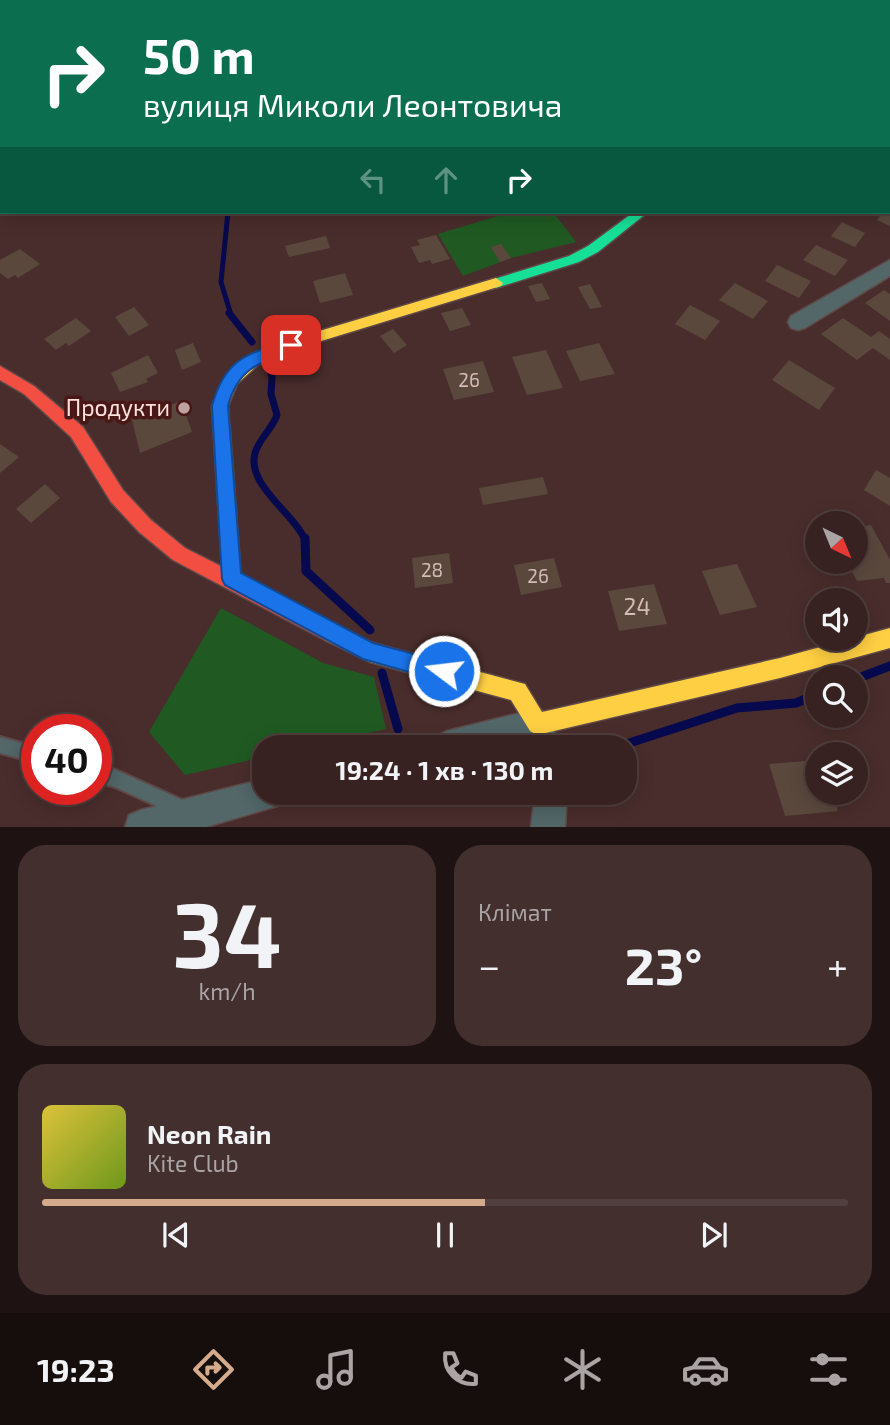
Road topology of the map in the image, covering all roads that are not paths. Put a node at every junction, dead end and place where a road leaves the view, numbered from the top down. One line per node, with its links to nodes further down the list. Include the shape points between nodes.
1 (639, 214): 5 (street, via 574,259 291,345 238,369 226,384 220,406)
2 (890, 267): 3 (street)
3 (797, 322)
4 (0, 372): 5 (street, via 29,390 77,432 117,496 145,526 180,554)
5 (232, 579): 7 (street, via 370,652 518,691)
6 (890, 638): 8 (street)
7 (540, 735)
8 (544, 735)
9 (0, 745): 10 (lane)
10 (21, 751)
11 (112, 778): 14 (lane)
12 (252, 799): 14 (street)
13 (550, 805): 16 (street)
14 (193, 814): 15 (street)
15 (141, 827)
16 (548, 827)

